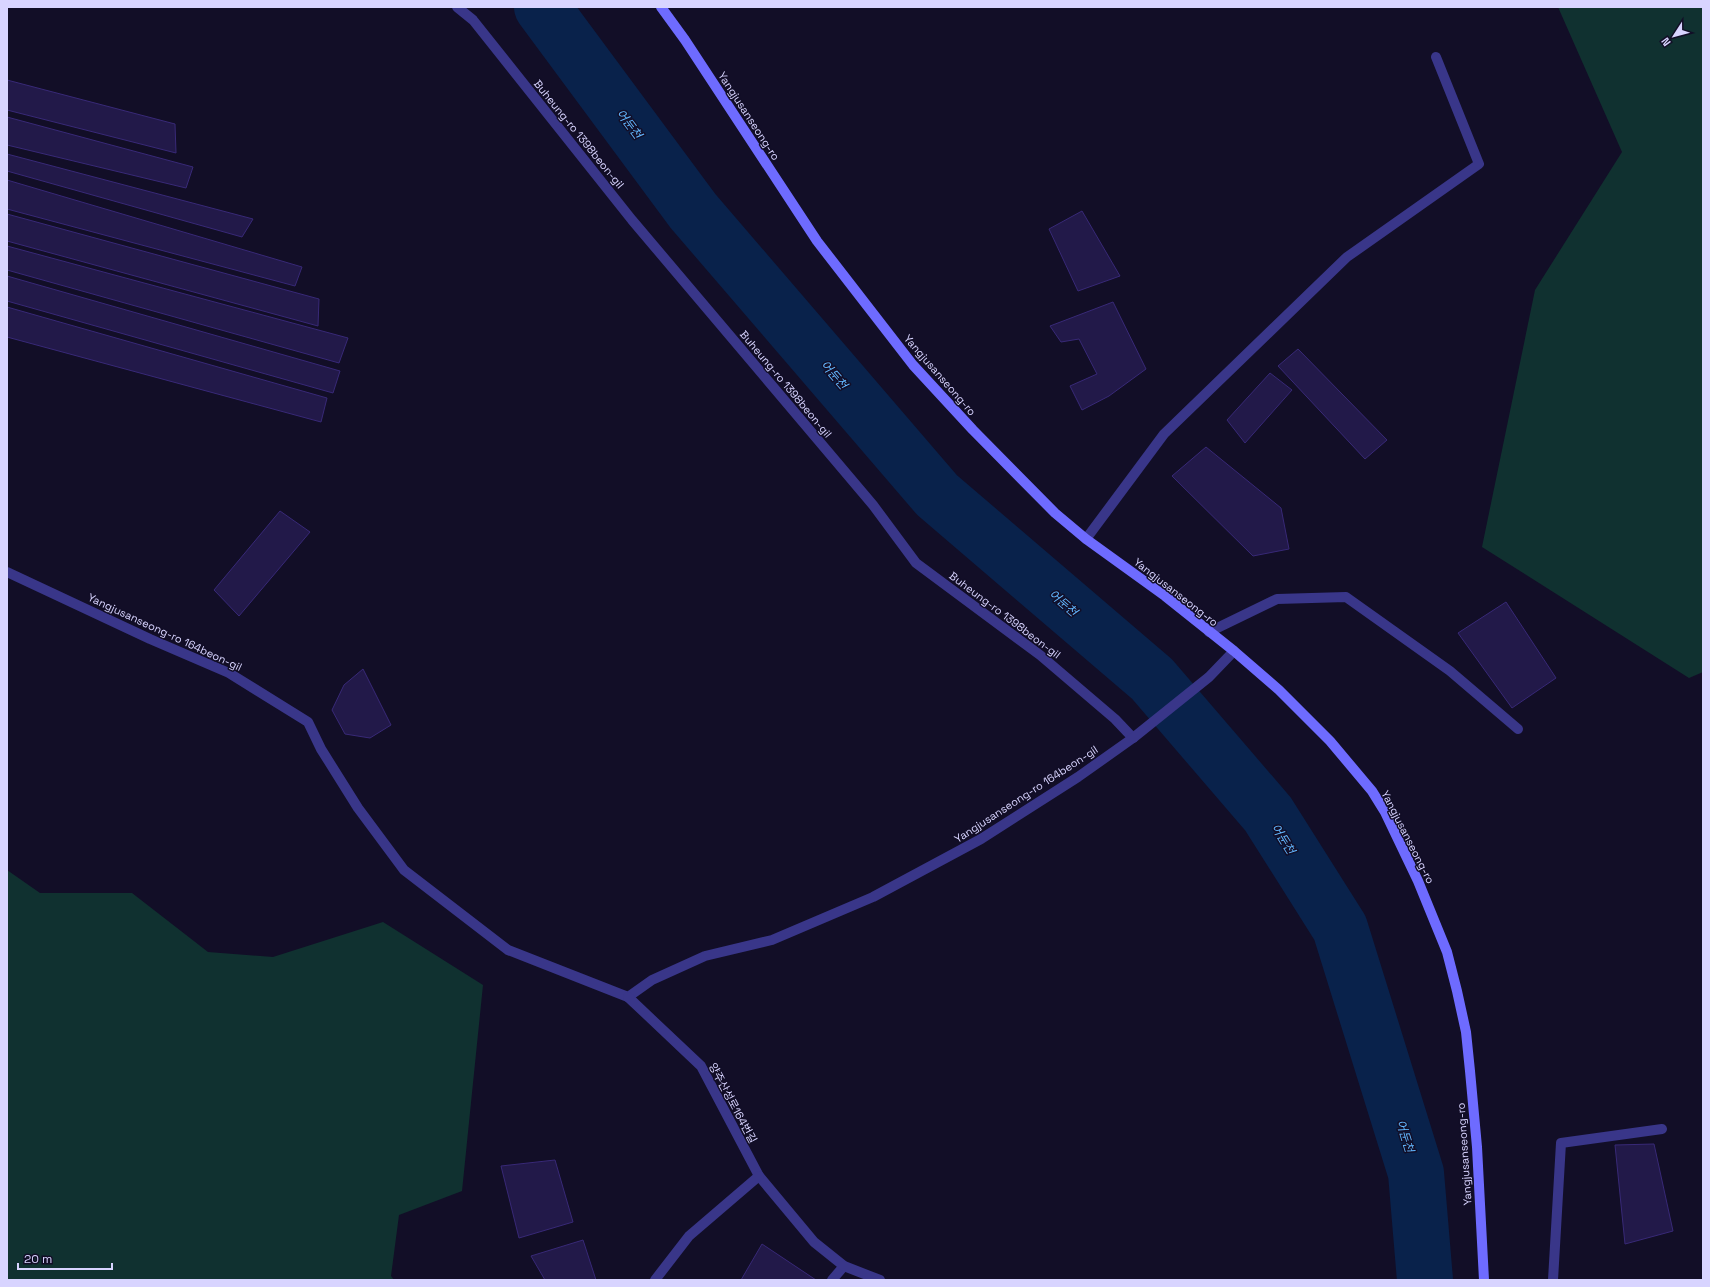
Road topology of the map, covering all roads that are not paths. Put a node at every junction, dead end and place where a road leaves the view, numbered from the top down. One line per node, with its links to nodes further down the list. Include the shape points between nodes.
1 (457, 7): 9 (street, Buheung-ro 1398beon-gil, via 473,20 632,220 873,506 916,563 1040,655 1115,719)
2 (661, 7): 4 (street, Yangjusanseong-ro, via 690,46 817,241 913,365 1027,486)
3 (1436, 57): 4 (street, via 1479,164 1347,257 1164,434)
4 (1086, 539): 6 (street, Yangjusanseong-ro, via 1165,596)
5 (7, 572): 10 (street, Yangjusanseong-ro 164beon-gil, via 150,639 229,672 308,722 321,750 358,808 404,870 508,950)
6 (1209, 632): 7 (street, Yangjusanseong-ro); 8 (street, via 1278,599 1346,597 1450,671)
7 (1234, 651): 9 (street, Yangjusanseong-ro 164beon-gil, via 1209,678); 18 (street, Yangjusanseong-ro, via 1308,718 1372,791 1385,812 1418,881 1447,952 1466,1032 1477,1147)
8 (1518, 729)
9 (1133, 738): 10 (street, Yangjusanseong-ro 164beon-gil, via 1078,777 981,839 873,897 772,940 705,956 652,980)
10 (628, 997): 12 (street, 양주산성로164번길, via 701,1066)
11 (1662, 1129): 19 (street, via 1561,1143)
12 (759, 1176): 13 (street, 양주산성로164번길, via 814,1242); 14 (street, via 689,1236)
13 (844, 1266): 15 (street); 16 (street); 17 (street, 양주산성로164번길)
14 (655, 1280)
15 (832, 1280)
16 (842, 1280)
17 (880, 1280)
18 (1484, 1280)
19 (1553, 1280)

